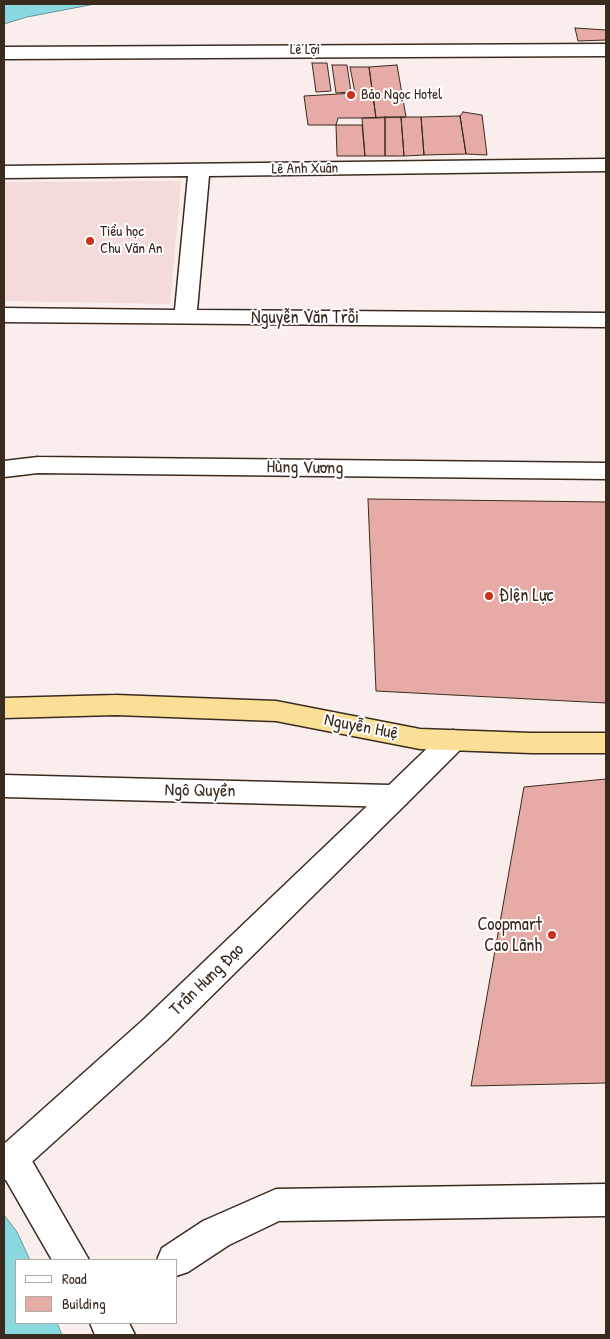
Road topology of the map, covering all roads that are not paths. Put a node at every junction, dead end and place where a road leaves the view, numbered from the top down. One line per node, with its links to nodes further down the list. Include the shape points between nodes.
1 (606, 50): 2 (street, Lê Lợi)
2 (4, 53)
3 (606, 165): 4 (street, Lê Anh Xuân)
4 (199, 170): 5 (street, Lê Anh Xuân); 7 (street)
5 (4, 172)
6 (4, 315): 7 (street, Nguyễn Văn Trỗi)
7 (184, 317): 8 (street, Nguyễn Văn Trỗi)
8 (606, 320)
9 (4, 470): 10 (street, Hùng Vương, via 38,465)
10 (606, 471)
11 (4, 708): 12 (highway, Nguyễn Huệ, via 116,705 276,711 420,739)
12 (453, 740): 13 (highway, Nguyễn Huệ); 15 (street, Trần Hưng Đạo)
13 (606, 743)
14 (4, 786): 15 (street, Ngô Quyền)
15 (396, 796): 16 (street, Trần Hưng Đạo, via 155,1030)
16 (8, 1162): 18 (street)
17 (606, 1200): 19 (street, via 276,1205 216,1233)
18 (70, 1259)
19 (177, 1259)
20 (109, 1324): 21 (street)
21 (116, 1335)

